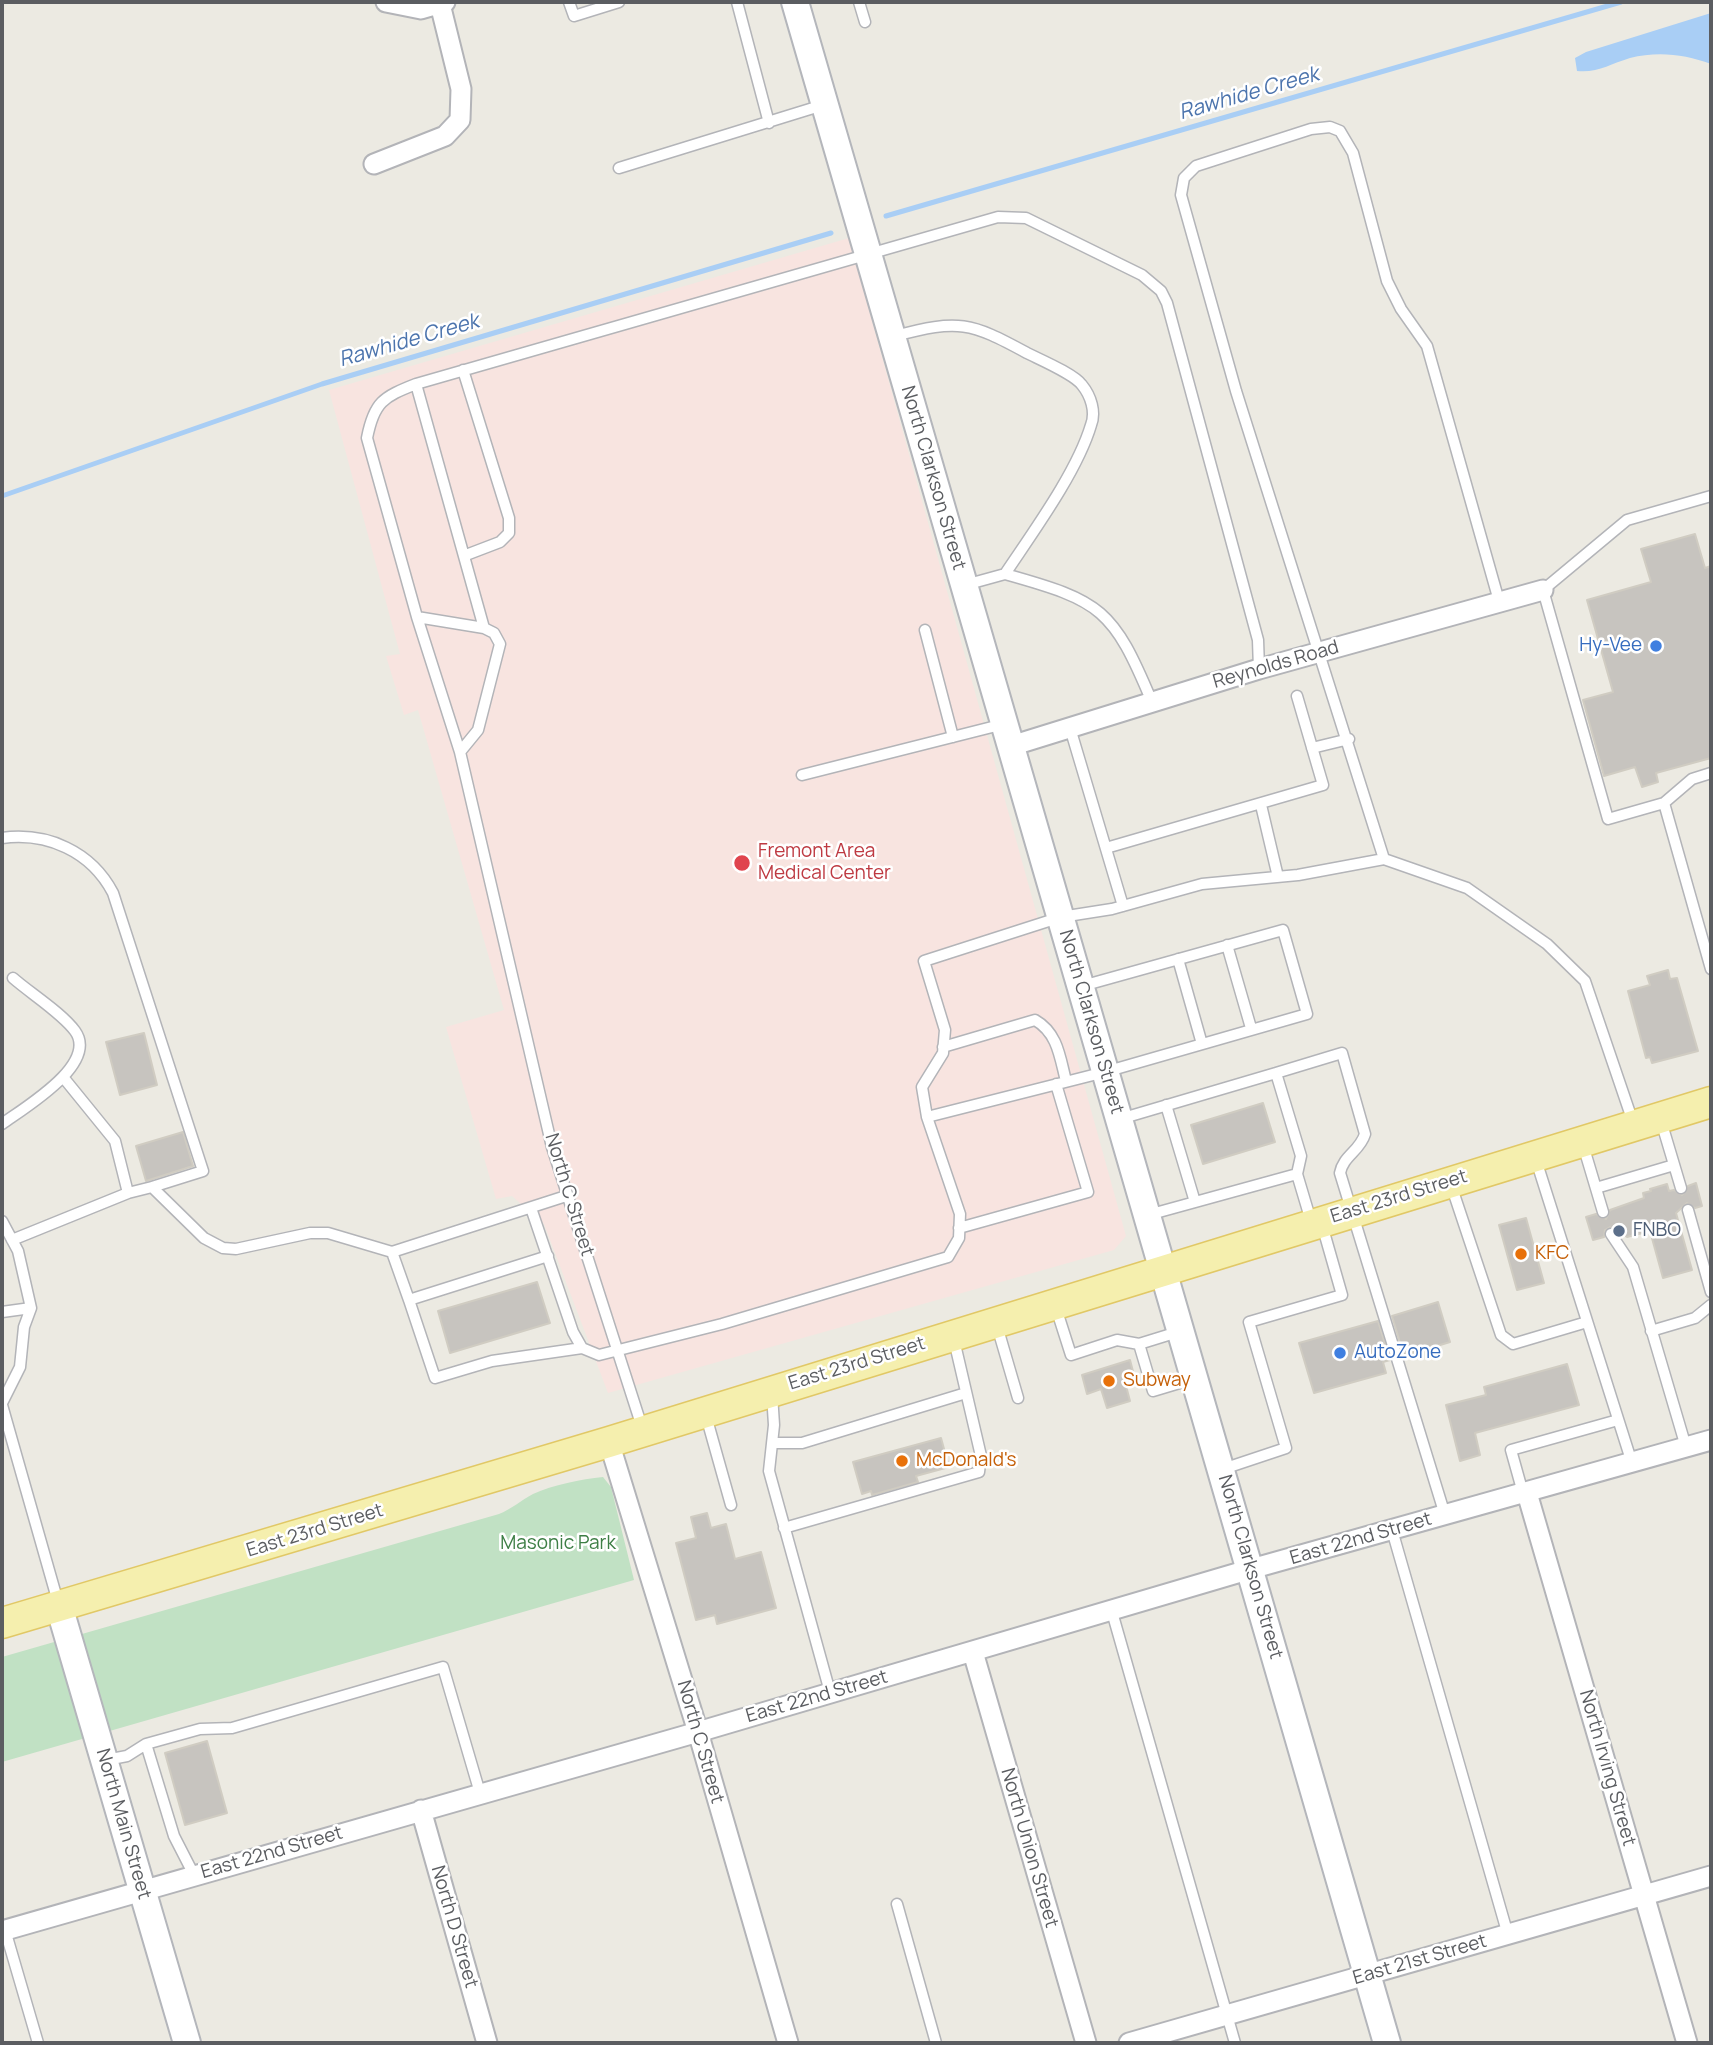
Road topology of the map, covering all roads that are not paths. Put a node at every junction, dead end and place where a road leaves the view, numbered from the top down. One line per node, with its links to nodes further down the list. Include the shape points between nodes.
1 (387, 2): 7 (street, via 421,9)
2 (569, 2): 3 (lane, via 574,16)
3 (619, 2)
4 (737, 2): 10 (lane)
5 (795, 2): 9 (street, North Clarkson Street)
6 (859, 2): 8 (lane)
7 (442, 3): 11 (street, via 461,89 460,120 445,136)
8 (865, 22)
9 (825, 105): 10 (lane); 13 (street, North Clarkson Street)
10 (769, 123): 12 (lane)
11 (374, 164)
12 (620, 168)
13 (869, 255): 14 (street, North Clarkson Street); 15 (lane, North C Street); 27 (lane, North C Street, via 998,217 1026,218 1142,275 1161,291 1258,640)
14 (892, 337): 19 (lane, via 933,326 982,328 1081,382 1092,401 1092,423 1084,441); 20 (street, North Clarkson Street)
15 (464, 370): 16 (lane, North C Street); 18 (lane, via 509,518 509,533 500,542)
16 (416, 384): 18 (lane); 23 (lane, North C Street, via 387,396 372,413 367,438)
17 (1711, 496): 21 (lane, via 1627,520)
18 (466, 555): 24 (lane)
19 (1005, 574): 20 (lane); 29 (lane, via 1058,588 1112,622 1129,646)
20 (964, 585): 31 (street, North Clarkson Street)
21 (1543, 590): 22 (street, Reynolds Road); 38 (lane, via 1608,819)
22 (1499, 601): 26 (street, Reynolds Road); 26 (lane, via 1427,346 1387,281 1353,153 1340,131 1311,129 1196,166 1184,178 1181,195 1236,391)
23 (417, 617): 24 (lane); 35 (lane, North C Street)
24 (484, 628): 35 (lane, via 494,633 500,644 478,730)
25 (925, 630): 32 (lane)
26 (1318, 652): 27 (street, Reynolds Road); 33 (lane)
27 (1259, 669): 29 (street, Reynolds Road)
28 (1297, 696): 34 (lane)
29 (1152, 702): 30 (street, Reynolds Road)
30 (1069, 728): 31 (street, Reynolds Road); 41 (lane)
31 (1008, 735): 32 (lane); 45 (street, North Clarkson Street)
32 (953, 737): 37 (lane)
33 (1349, 739): 34 (lane); 42 (lane)
34 (1312, 748): 39 (lane, via 1323,785)
35 (460, 752): 73 (lane, North C Street)
36 (1711, 773): 38 (lane, via 1692,779)
37 (802, 775)
38 (1664, 803): 48 (lane)
39 (1261, 805): 41 (lane); 43 (lane)
40 (2, 838): 69 (lane, via 24,835 62,845 95,866 113,893 203,1171)
41 (1106, 848): 44 (lane)
42 (1384, 859): 43 (lane); 62 (lane, via 1467,888 1547,944 1584,981)
43 (1278, 877): 44 (lane, via 1202,884)
44 (1123, 906): 45 (lane)
45 (1061, 917): 50 (street, North Clarkson Street); 53 (lane, via 924,961 945,1030)
46 (1227, 945): 47 (lane); 51 (lane); 51 (lane, via 1283,930 1297,978 1307,1014)
47 (1178, 959): 50 (lane); 52 (lane)
48 (1711, 969)
49 (13, 978): 56 (lane, via 76,1032 79,1051)
50 (1080, 986): 54 (street, North Clarkson Street)
51 (1251, 1028): 52 (lane)
52 (1202, 1044): 54 (lane)
53 (943, 1047): 57 (lane, via 1035,1020 1055,1038); 60 (lane, via 922,1087)
54 (1105, 1072): 57 (lane); 61 (street, North Clarkson Street)
55 (1276, 1073): 59 (lane); 67 (lane, via 1301,1156); 77 (lane, via 1342,1053 1365,1134 1362,1145 1342,1163 1340,1173)
56 (63, 1077): 63 (lane); 72 (lane, via 115,1142)
57 (1061, 1083): 60 (lane); 82 (lane, via 1088,1192)
58 (1711, 1102): 62 (main road, East 23rd Street)
59 (1166, 1105): 61 (lane); 74 (lane)
60 (928, 1117): 82 (lane, via 960,1214)
61 (1119, 1119): 79 (street, North Clarkson Street)
62 (1647, 1121): 64 (main road, East 23rd Street); 66 (lane)
63 (2, 1124)
64 (1582, 1141): 65 (main road, East 23rd Street); 70 (lane)
65 (1535, 1156): 68 (main road, East 23rd Street); 95 (lane)
66 (1674, 1165): 70 (lane); 71 (lane)
67 (1297, 1174): 74 (lane); 81 (lane)
68 (1450, 1182): 77 (main road, East 23rd Street); 95 (lane, via 1501,1335 1513,1345)
69 (152, 1187): 72 (lane); 85 (lane, via 204,1238 223,1248 236,1250 328,1233)
70 (1596, 1188): 78 (lane)
71 (1681, 1188)
72 (128, 1193): 84 (lane)
73 (566, 1196): 75 (lane); 101 (lane, North C Street)
74 (1195, 1202): 79 (lane)
75 (531, 1208): 85 (lane); 86 (lane)
76 (1688, 1210): 88 (lane)
77 (1353, 1212): 81 (main road, East 23rd Street); 118 (lane)
78 (1603, 1212)
79 (1147, 1215): 87 (street, North Clarkson Street)
80 (2, 1221): 84 (lane)
81 (1316, 1223): 87 (main road, East 23rd Street); 115 (lane, via 1342,1295 1249,1322 1286,1448)
82 (959, 1228): 101 (lane, via 959,1238 948,1257)
83 (1611, 1234): 97 (lane, via 1633,1267)
84 (12, 1240): 92 (lane)
85 (392, 1252): 89 (lane)
86 (548, 1256): 89 (lane); 100 (lane)
87 (1163, 1271): 90 (main road, East 23rd Street); 96 (street, North Clarkson Street)
88 (1711, 1292)
89 (409, 1300): 100 (lane, via 435,1378 492,1361)
90 (1055, 1304): 94 (main road, East 23rd Street); 99 (lane, via 1071,1355 1117,1340)
91 (1711, 1305): 97 (lane, via 1695,1318)
92 (31, 1308): 93 (lane); 106 (lane, via 20,1367)
93 (2, 1312)
94 (996, 1322): 98 (main road, East 23rd Street); 105 (lane)
95 (1587, 1322): 108 (lane)
96 (1182, 1331): 99 (lane); 102 (street, North Clarkson Street)
97 (1651, 1331): 113 (lane)
98 (953, 1335): 103 (main road, East 23rd Street); 104 (lane)
99 (1139, 1344): 102 (lane, via 1153,1391)
100 (582, 1348): 101 (lane, via 598,1355)
101 (620, 1351): 109 (lane, North C Street)
102 (1196, 1378): 115 (street, North Clarkson Street)
103 (772, 1390): 107 (main road, East 23rd Street); 112 (lane)
104 (966, 1393): 112 (lane, via 802,1443); 119 (lane, via 981,1456 979,1472)
105 (1018, 1398)
106 (2, 1404): 122 (lane)
107 (704, 1412): 109 (main road, East 23rd Street); 117 (lane)
108 (1618, 1420): 114 (lane); 116 (lane, via 1511,1450)
109 (643, 1431): 111 (main road, East 23rd Street)
110 (1711, 1440): 113 (street, East 22nd Street)
111 (609, 1442): 122 (main road, East 23rd Street); 127 (street, North C Street)
112 (772, 1443): 119 (lane, via 769,1471)
113 (1686, 1447): 114 (street, East 22nd Street)
114 (1632, 1463): 116 (street, East 22nd Street)
115 (1222, 1469): 121 (street, North Clarkson Street)
116 (1525, 1493): 118 (street, East 22nd Street); 135 (street, North Irving Street)
117 (732, 1505)
118 (1445, 1516): 120 (street, East 22nd Street)
119 (783, 1528): 126 (lane)
120 (1392, 1530): 121 (street, East 22nd Street); 138 (lane)
121 (1251, 1569): 123 (street, East 22nd Street); 139 (street, North Clarkson Street)
122 (59, 1606): 124 (main road, East 23rd Street); 129 (street, North Main Street)
123 (1112, 1612): 125 (street, East 22nd Street); 140 (lane)
124 (2, 1623)
125 (973, 1652): 126 (street, East 22nd Street); 146 (street, North Union Street)
126 (830, 1692): 127 (street, East 22nd Street)
127 (698, 1732): 130 (street, East 22nd Street); 144 (street, North C Street)
128 (146, 1744): 129 (lane, via 127,1756); 130 (lane, via 200,1729 232,1728 443,1667); 132 (lane, via 174,1836)
129 (105, 1760): 134 (street, North Main Street)
130 (480, 1793): 131 (street, East 22nd Street)
131 (421, 1810): 132 (street, East 22nd Street); 143 (street, North D Street)
132 (194, 1875): 134 (street, East 22nd Street)
133 (1711, 1876): 135 (street, East 21st Street)
134 (142, 1890): 137 (street, East 22nd Street); 142 (street, North Main Street)
135 (1644, 1895): 138 (street, East 21st Street); 150 (street, North Irving Street)
136 (897, 1904): 145 (lane)
137 (4, 1931): 141 (lane)
138 (1508, 1935): 139 (street, East 21st Street)
139 (1366, 1975): 140 (street, East 21st Street); 149 (street, North Clarkson Street)
140 (1227, 2015): 147 (street, East 21st Street); 148 (lane)
141 (37, 2043)
142 (187, 2043)
143 (487, 2043)
144 (788, 2043)
145 (936, 2043)
146 (1086, 2043)
147 (1129, 2043)
148 (1235, 2043)
149 (1387, 2043)
150 (1687, 2043)

